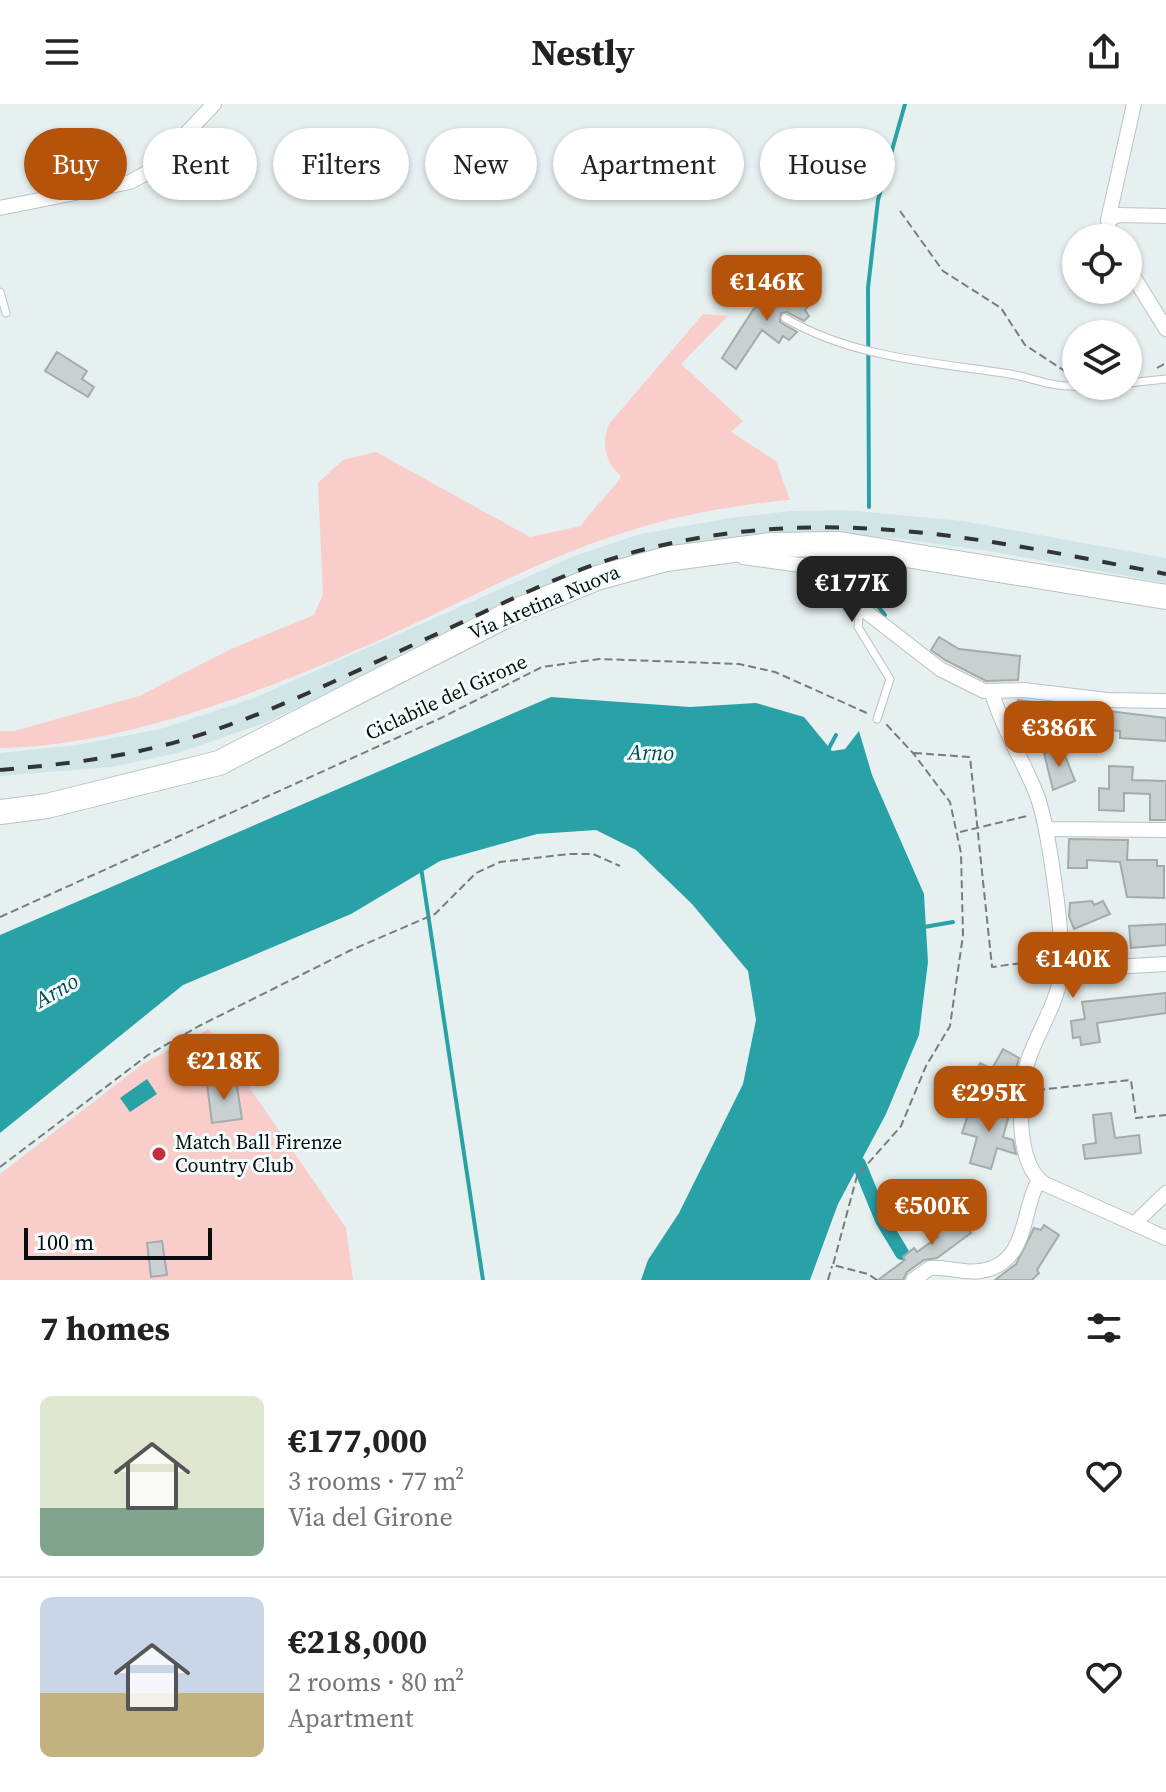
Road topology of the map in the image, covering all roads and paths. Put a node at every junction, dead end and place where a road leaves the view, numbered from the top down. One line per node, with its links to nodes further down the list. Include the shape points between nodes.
1 (214, 104): 3 (street, via 152,170 130,182)
2 (1134, 104): 6 (street)
3 (0, 208)
4 (900, 211): 14 (path, via 943,271 1001,308 1025,345)
5 (1166, 216): 6 (street, via 1118,215)
6 (1108, 220): 7 (street)
7 (1108, 224)
8 (1142, 290): 12 (street)
9 (0, 292): 10 (lane)
10 (6, 313)
11 (785, 318): 18 (lane, via 819,338 859,350)
12 (1166, 329)
13 (1166, 363): 15 (path)
14 (1062, 368)
15 (1155, 369)
16 (1166, 379): 17 (lane)
17 (1142, 382)
18 (1062, 388)
19 (707, 553): 20 (main road, Via Aretina Nuova, via 839,544); 21 (street, via 807,566); 26 (main road, Via Aretina Nuova, via 630,567 511,613 219,763 47,806)
20 (1166, 597)
21 (860, 607): 22 (street, via 952,677); 24 (lane, via 858,627 890,679)
22 (992, 693): 23 (street, via 1024,690); 29 (street)
23 (1166, 701)
24 (877, 719): 25 (path, Ciclabile del Girone); 33 (path, Ciclabile del Girone, via 775,672 739,664 599,659 542,667 441,718)
25 (913, 753): 28 (path, via 970,757); 31 (path, Ciclabile del Girone, via 946,795)
26 (0, 812)
27 (1037, 814): 28 (path)
28 (979, 826): 31 (path); 35 (path, via 992,967)
29 (1046, 829): 30 (street); 35 (street)
30 (1166, 830)
31 (958, 832): 43 (path, Ciclabile del Girone, via 963,927 950,1026 901,1126 857,1176)
32 (620, 866): 38 (path, via 581,854 500,862 476,873 435,914 349,951 148,1055)
33 (0, 917)
34 (1166, 964): 35 (street)
35 (1058, 965): 36 (street)
36 (1023, 1091): 37 (path, via 1131,1080 1136,1118); 39 (street, via 1024,1146)
37 (1166, 1115)
38 (0, 1167)
39 (1039, 1180): 41 (street); 46 (street, via 1024,1232 995,1266 972,1272 930,1268)
40 (1166, 1193): 41 (street)
41 (1134, 1224): 42 (street)
42 (1166, 1238)
43 (833, 1265): 44 (path); 45 (path)
44 (828, 1280)
45 (877, 1280)
46 (913, 1280)

